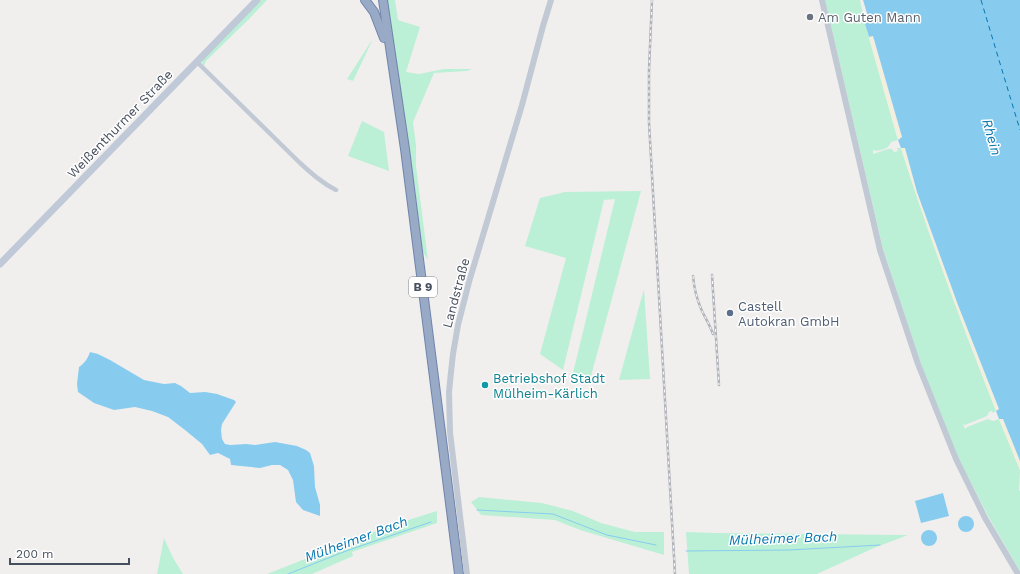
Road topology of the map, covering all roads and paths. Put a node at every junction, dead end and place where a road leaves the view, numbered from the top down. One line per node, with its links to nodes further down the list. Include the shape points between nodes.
1 (257, 0): 10 (main road, Weißenthurmer Straße)
2 (366, 0): 9 (highway, B 9, via 374,12)
3 (378, 0): 9 (highway, B 9)
4 (383, 0): 14 (highway, B 9, via 405,150)
5 (548, 0): 8 (street)
6 (551, 0): 8 (street)
7 (822, 0): 16 (street, via 880,250 918,364 956,459 984,518)
8 (543, 26): 15 (street, Landstraße, via 469,282 453,354 450,425)
9 (384, 38): 13 (highway, B 9)
10 (197, 62): 11 (street, via 313,175); 12 (main road, Weißenthurmer Straße)
11 (336, 190)
12 (0, 264)
13 (453, 574)
14 (458, 574)
15 (467, 574)
16 (1018, 574)

